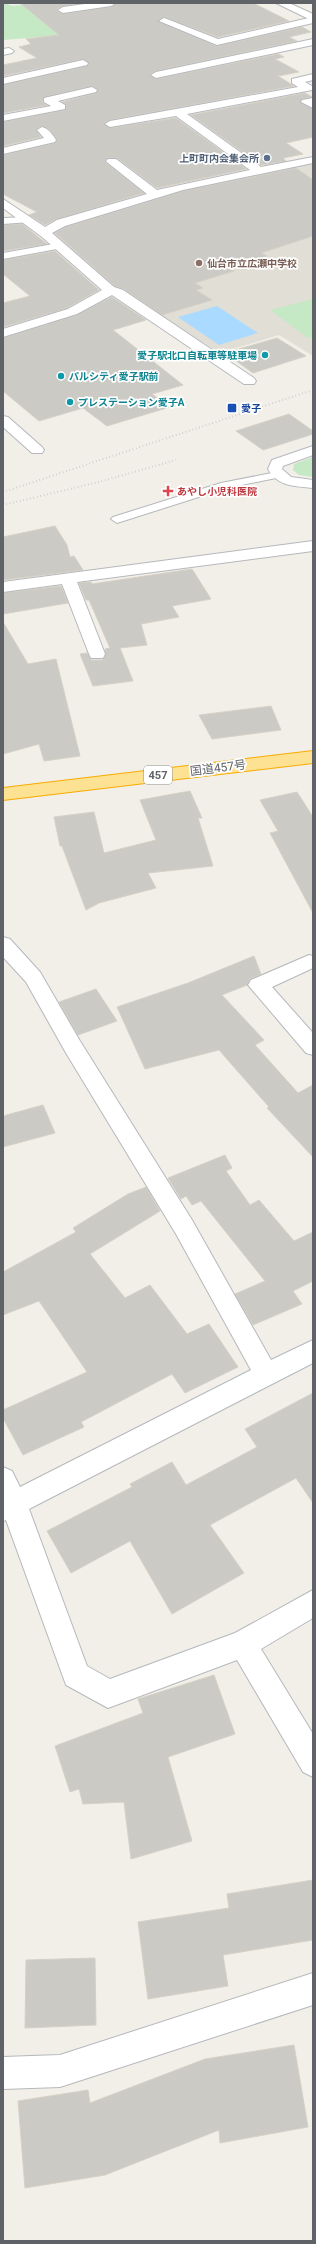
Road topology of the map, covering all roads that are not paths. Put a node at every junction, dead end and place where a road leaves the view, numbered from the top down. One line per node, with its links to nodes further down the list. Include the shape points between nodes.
1 (111, 3): 3 (street)
2 (281, 3): 4 (street)
3 (63, 10)
4 (313, 19): 6 (street)
5 (164, 21): 6 (street)
6 (217, 42): 8 (street)
7 (313, 42): 8 (street)
8 (245, 56): 10 (street)
9 (83, 63): 12 (street)
10 (156, 75)
11 (313, 77): 16 (street, via 296,81 308,88)
12 (3, 81)
13 (92, 90): 17 (street, via 48,100 62,107)
14 (313, 100): 15 (lane, via 305,102)
15 (313, 106)
16 (178, 114): 18 (street); 23 (street)
17 (3, 118)
18 (110, 124)
19 (42, 130): 20 (street, via 55,140)
20 (3, 151)
21 (313, 160): 23 (street)
22 (112, 161): 24 (street)
23 (260, 171): 24 (street, via 201,182)
24 (156, 195): 28 (street, via 61,223 50,228)
25 (3, 202): 26 (street)
26 (27, 220): 27 (lane); 28 (street)
27 (3, 222)
28 (46, 234): 29 (street)
29 (59, 246): 30 (lane); 31 (street)
30 (3, 256)
31 (110, 290): 32 (street, via 98,299 59,317); 33 (street, via 119,293)
32 (3, 333)
33 (249, 381)
34 (3, 420): 35 (street)
35 (37, 450)
36 (313, 450): 37 (street, via 277,463)
37 (277, 475): 38 (street, via 284,480); 39 (lane, via 225,485)
38 (313, 484)
39 (117, 519)
40 (313, 546): 41 (street)
41 (67, 578): 42 (street); 43 (street)
42 (3, 587)
43 (97, 654)
44 (313, 756): 45 (highway, 国道457号 / 457)
45 (3, 794)
46 (3, 944): 50 (street, via 33,977 184,1227)
47 (309, 962): 48 (street, via 258,985)
48 (313, 1046)
49 (313, 1351): 50 (street)
50 (266, 1376): 52 (street)
51 (3, 1479): 52 (street)
52 (8, 1506): 54 (street, via 76,1675 108,1694)
53 (313, 1603): 54 (street)
54 (243, 1644): 55 (street)
55 (313, 1762)
56 (313, 1989): 57 (street, via 60,2071)
57 (3, 2073)

